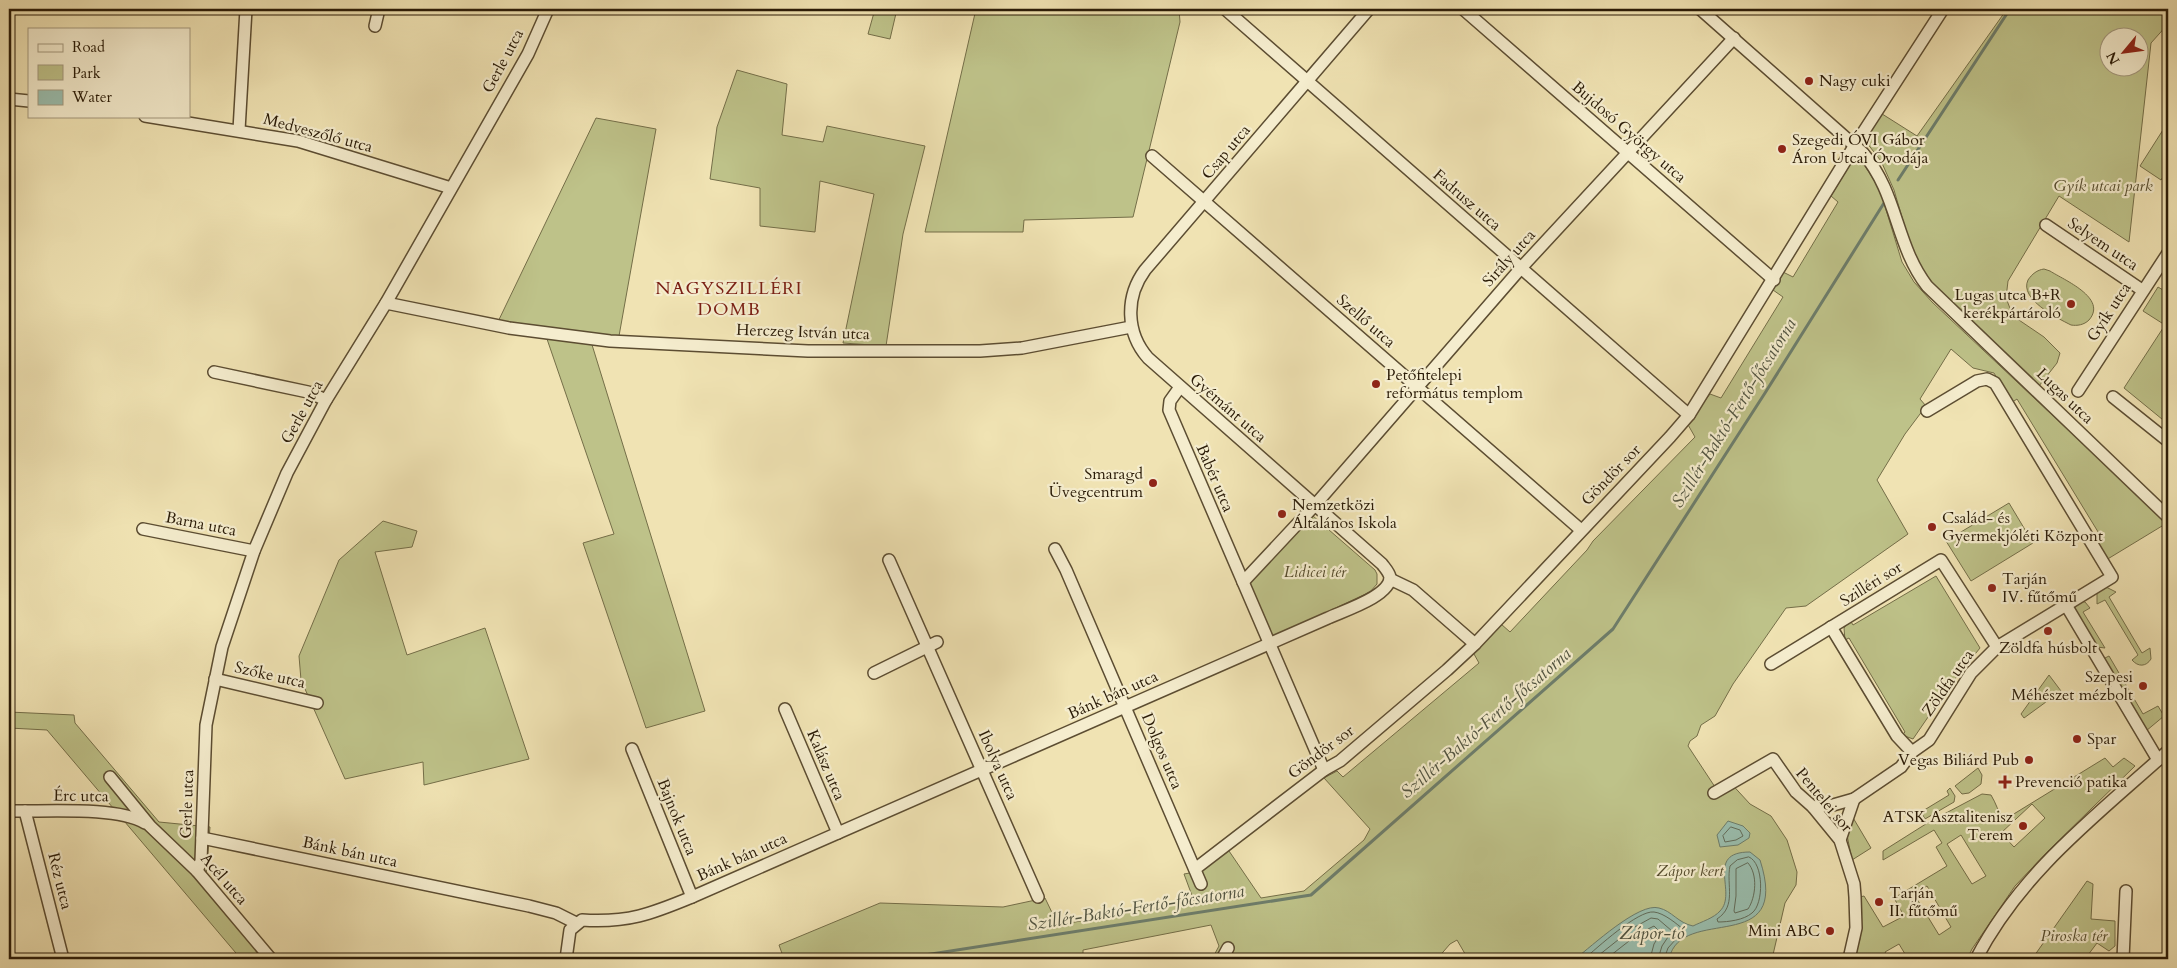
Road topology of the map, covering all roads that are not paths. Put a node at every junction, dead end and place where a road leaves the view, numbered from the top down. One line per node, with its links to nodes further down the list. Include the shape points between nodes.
1 (246, 9): 15 (street)
2 (379, 9): 9 (street)
3 (548, 9): 19 (street, Gerle utca, via 528,54)
4 (1225, 9): 11 (street, Fadrusz utca)
5 (1369, 9): 11 (street, Csap utca)
6 (1463, 9): 17 (street, Bujdosó György utca)
7 (1700, 9): 10 (street, Lugas utca)
8 (1938, 11): 16 (street, Göndör sor)
9 (375, 26)
10 (1734, 38): 16 (street, Lugas utca); 17 (street, Sirály utca)
11 (1307, 82): 20 (street, Csap utca); 23 (street, Fadrusz utca)
12 (9, 99): 13 (street)
13 (28, 101)
14 (158, 118): 15 (street, Medveszőlő utca)
15 (239, 130): 19 (street, Medveszőlő utca, via 298,141)
16 (1855, 145): 24 (street, Göndör sor); 38 (street, Lugas utca, via 1881,178 1912,264 1926,286)
17 (1628, 152): 23 (street, Sirály utca); 24 (street, Bujdosó György utca)
18 (1152, 156): 20 (street, Szellő utca)
19 (451, 188): 26 (street, Gerle utca)
20 (1205, 201): 27 (street, Csap utca, via 1140,276 1132,295); 30 (street, Szellő utca)
21 (2046, 225): 25 (street, Selyem utca)
22 (2168, 253): 25 (street, Gyík utca)
23 (1521, 268): 30 (street, Sirály utca); 35 (street, Fadrusz utca)
24 (1774, 280): 35 (street, Göndör sor)
25 (2142, 290): 31 (street, Gyík utca)
26 (386, 303): 27 (street, Herczeg István utca, via 509,328 610,341 808,351 1022,348); 33 (street, Gerle utca)
27 (1131, 327): 29 (street, Gyémánt utca, via 1143,353)
28 (214, 372): 33 (street, via 308,392)
29 (1180, 387): 37 (street, Gyémánt utca); 45 (street, Babér utca, via 1170,401 1169,410)
30 (1416, 388): 37 (street, Sirály utca); 40 (street, Szellő utca)
31 (2078, 391)
32 (2113, 397): 36 (street, Lugas utca)
33 (326, 400): 42 (street, Gerle utca, via 287,473)
34 (1927, 411): 46 (street, Zöldfa utca, via 1977,381 1987,379 1995,383 2112,576)
35 (1689, 415): 40 (street, Göndör sor)
36 (2168, 441)
37 (1315, 506): 44 (street, via 1382,564); 45 (street)
38 (2168, 517)
39 (143, 529): 42 (street, Barna utca)
40 (1581, 530): 50 (street, Göndör sor)
41 (1055, 549): 56 (street, Dolgos utca)
42 (254, 551): 54 (street, Gerle utca, via 222,647)
43 (889, 560): 48 (street, Ibolya utca)
44 (1390, 579): 49 (street, via 1386,589 1375,597); 50 (street, via 1413,590)
45 (1243, 582): 49 (street)
46 (2066, 605): 51 (street, Zöldfa utca); 61 (street)
47 (1832, 627): 51 (street, Szilléri sor, via 1941,560); 52 (street, Szilléri sor); 60 (street, via 1896,736)
48 (933, 644): 53 (street); 62 (street, Ibolya utca)
49 (1269, 644): 56 (street, Bánk bán utca); 63 (street)
50 (1475, 644): 63 (street, Göndör sor, via 1340,761)
51 (1997, 647): 60 (street, Zöldfa utca, via 1971,673 1929,740)
52 (1771, 664)
53 (874, 673)
54 (215, 679): 55 (street, Szőke utca); 72 (street, Gerle utca, via 206,725)
55 (317, 702)
56 (1126, 707): 62 (street, Bánk bán utca); 74 (street, Dolgos utca)
57 (785, 710): 71 (street, Kalász utca)
58 (632, 749): 78 (street, Bajnok utca)
59 (2168, 751): 61 (street)
60 (1912, 752): 66 (street, Zöldfa utca, via 1901,767)
61 (2158, 760): 87 (street, via 2049,857 2010,903)
62 (983, 770): 71 (street, Bánk bán utca); 79 (street, Ibolya utca)
63 (1324, 770): 74 (street, Göndör sor)
64 (110, 777): 70 (street, Acél utca)
65 (1714, 793): 67 (street, Pentelei sor, via 1773,759 1796,792)
66 (1854, 799): 67 (street, Zöldfa utca); 73 (street)
67 (1813, 807): 73 (street, Pentelei sor)
68 (9, 811): 69 (street, Érc utca)
69 (25, 811): 70 (street, Érc utca, via 116,813 134,816); 82 (street, Réz utca)
70 (150, 826): 75 (street, Acél utca)
71 (838, 834): 78 (street, Bánk bán utca)
72 (202, 838): 75 (street, Gerle utca); 80 (street, Bánk bán utca, via 528,906 556,913)
73 (1840, 840): 86 (street, Pentelei sor, via 1855,897 1856,928)
74 (1195, 869): 76 (street, Dolgos utca)
75 (197, 871): 83 (street, Acél utca)
76 (1201, 884)
77 (2126, 891): 88 (street)
78 (692, 897): 80 (street, Bánk bán utca, via 628,920 582,920)
79 (1038, 898)
80 (576, 924): 84 (street, via 570,930)
81 (1228, 948): 85 (street)
82 (63, 959)
83 (271, 959)
84 (566, 959)
85 (1222, 959)
86 (1849, 959)
87 (1976, 959)
88 (2123, 959)

